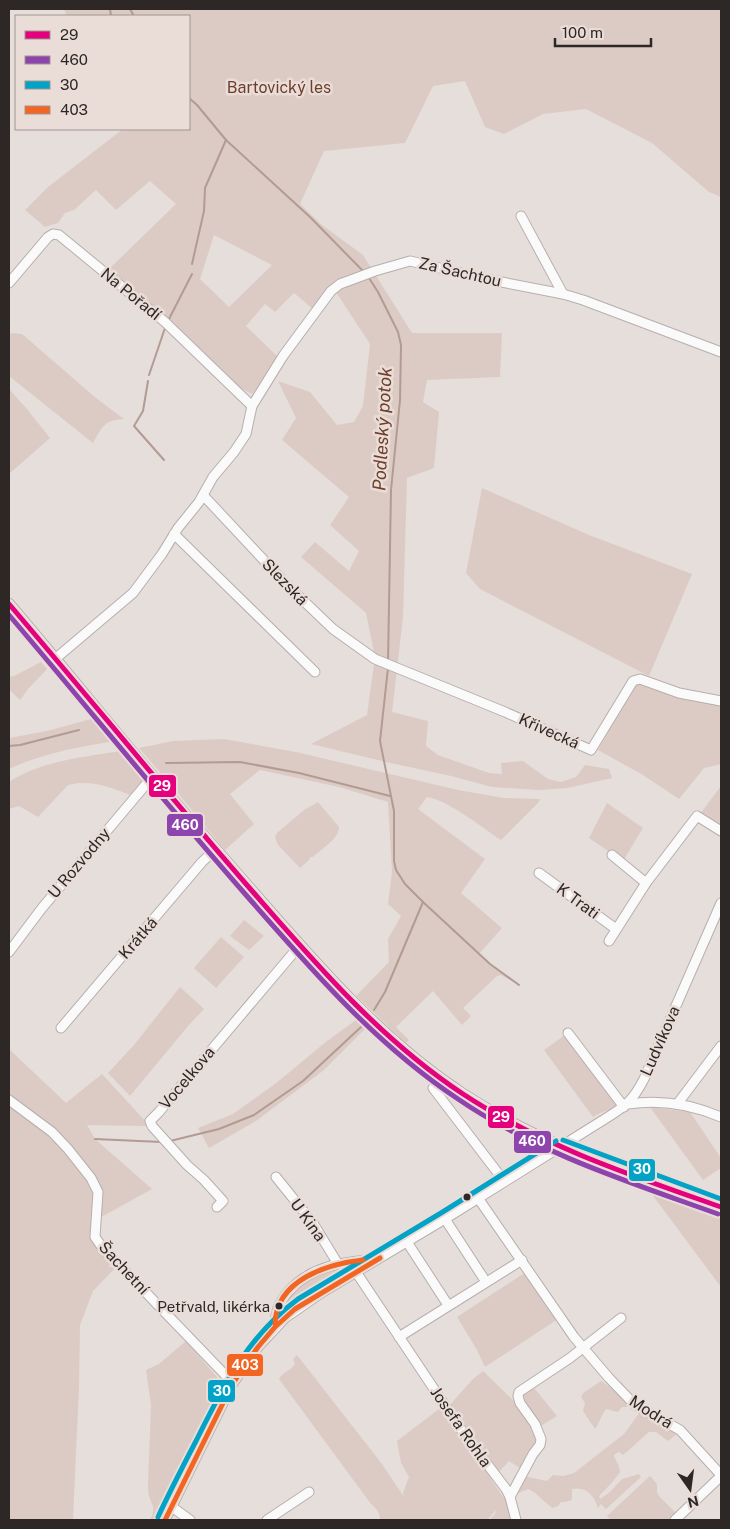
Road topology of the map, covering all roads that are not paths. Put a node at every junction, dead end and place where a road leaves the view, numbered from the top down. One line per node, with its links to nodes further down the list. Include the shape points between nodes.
1 (521, 216): 3 (street)
2 (9, 283): 5 (street, Na Pořadí, via 48,237 53,234 59,236 165,322)
3 (563, 294): 4 (street, Za Šachtou); 5 (street, Za Šachtou, via 410,261 375,271 340,284 331,291 283,356)
4 (721, 352)
5 (252, 406): 6 (street, via 246,434)
6 (203, 495): 7 (street); 10 (street, Slezská, via 333,630)
7 (174, 534): 9 (street, via 133,593); 11 (street)
8 (10, 609): 9 (main road)
9 (55, 659): 13 (main road)
10 (375, 659): 12 (street, Křivecká, via 591,750 633,681 640,679 679,693)
11 (315, 672)
12 (721, 701)
13 (153, 776): 15 (main road); 23 (street, U Rozvodny)
14 (721, 831): 18 (street, K Trati, via 697,816)
15 (216, 849): 22 (main road); 24 (street, Krátká)
16 (612, 855): 18 (street)
17 (539, 873): 20 (street, K Trati)
18 (646, 883): 20 (street, K Trati)
19 (721, 903): 30 (street, Ludvíkova, via 647,1074)
20 (616, 929): 21 (street, K Trati)
21 (609, 941)
22 (300, 945): 32 (main road, via 369,1019 410,1056 458,1091); 36 (street, Vocelkova, via 150,1120 187,1165 223,1201)
23 (9, 952)
24 (61, 1028)
25 (568, 1033): 30 (street)
26 (721, 1046): 29 (street)
27 (433, 1088): 34 (street)
28 (9, 1100): 50 (street, Šachetní, via 52,1132 91,1178 98,1192 95,1237 102,1246)
29 (678, 1103): 30 (street); 31 (street)
30 (626, 1106): 32 (street, Ludvíkova)
31 (721, 1117)
32 (560, 1147): 34 (street, Ludvíkova); 37 (main road)
33 (276, 1177): 42 (street, U Kina, via 313,1224)
34 (504, 1181): 35 (street, Ludvíkova)
35 (478, 1198): 38 (street, Ludvíkova); 41 (street, Modrá)
36 (217, 1206)
37 (721, 1207)
38 (445, 1219): 39 (street, Ludvíkova); 44 (street)
39 (407, 1242): 40 (street, Ludvíkova); 45 (street)
40 (380, 1258): 42 (street); 43 (street, Ludvíkova)
41 (522, 1260): 44 (street); 49 (street, Modrá)
42 (338, 1264): 47 (street, via 314,1272 293,1286 278,1305)
43 (356, 1272): 47 (street, Ludvíkova, via 295,1310); 48 (street, Josefa Rohla)
44 (486, 1282): 45 (street)
45 (448, 1305): 48 (street)
46 (620, 1318): 49 (street)
47 (276, 1327): 50 (street, Ludvíkova)
48 (399, 1337): 53 (street, Josefa Rohla)
49 (583, 1348): 51 (street, Modrá, via 629,1400 680,1430); 53 (street, via 519,1392 520,1403 541,1439)
50 (233, 1382): 54 (street, Ludvíkova)
51 (721, 1475): 59 (street)
52 (309, 1492): 58 (street)
53 (510, 1497): 55 (street, Josefa Rohla)
54 (172, 1506): 56 (street, Ludvíkova); 57 (street)
55 (515, 1519)
56 (165, 1520)
57 (190, 1520)
58 (267, 1520)
59 (674, 1520)

